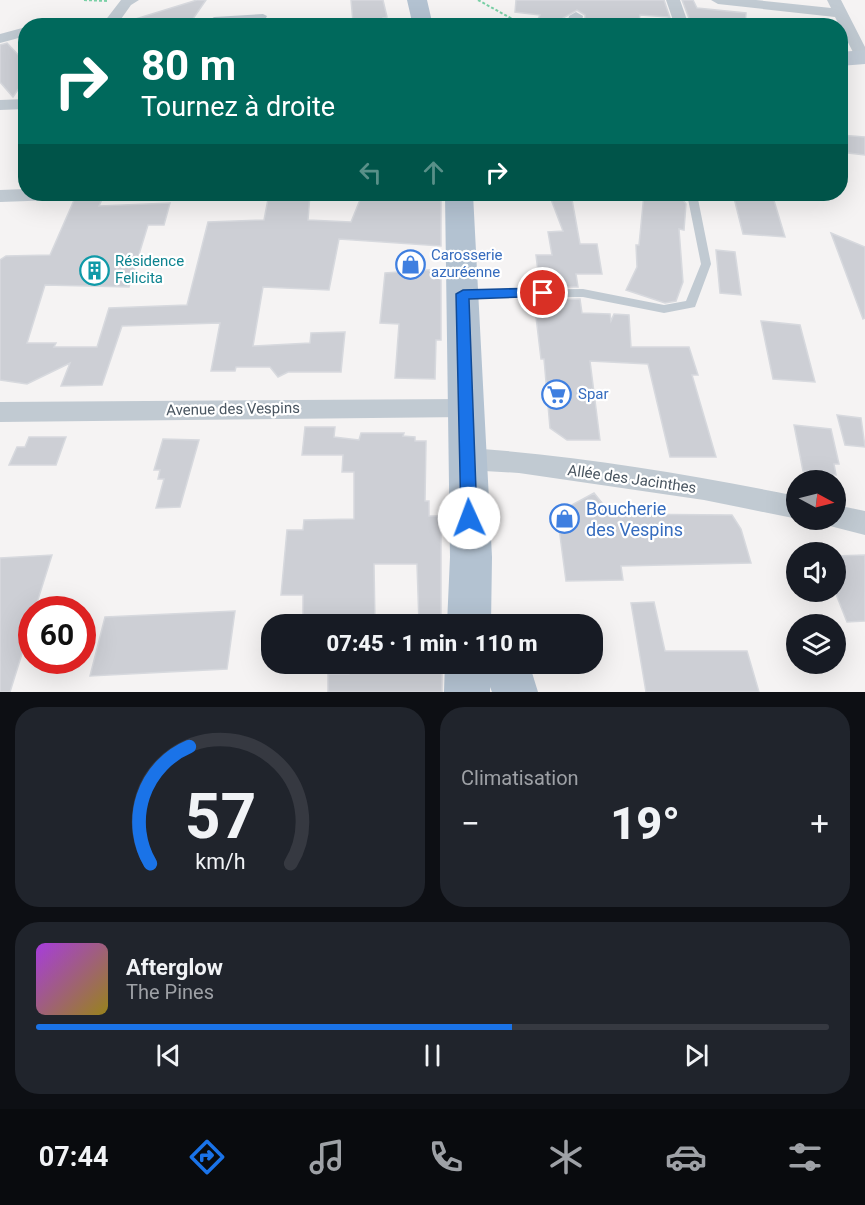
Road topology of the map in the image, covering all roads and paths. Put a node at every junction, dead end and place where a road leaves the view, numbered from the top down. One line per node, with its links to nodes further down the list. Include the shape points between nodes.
1 (132, 0): 8 (street)
2 (417, 0): 10 (main road)
3 (478, 0): 11 (path)
4 (673, 0): 12 (street)
5 (718, 0): 6 (street)
6 (837, 7)
7 (263, 16): 9 (lane)
8 (114, 18)
9 (230, 18)
10 (421, 18)
11 (511, 18)
12 (679, 18)
13 (848, 28): 16 (street)
14 (18, 33): 15 (street)
15 (0, 39)
16 (864, 58): 17 (street)
17 (848, 59)
18 (18, 104): 19 (street)
19 (0, 105)
20 (18, 195): 21 (street)
21 (0, 196)
22 (459, 201): 24 (main road)
23 (693, 201): 24 (lane, via 706,264 691,304 664,309 582,293)
24 (463, 294): 25 (main road)
25 (465, 408): 26 (street, Avenue des Vespins); 27 (main road)
26 (0, 412)
27 (467, 459): 28 (street, Allée des Jacinthes, via 519,462 704,489); 31 (main road)
28 (786, 506)
29 (846, 519): 30 (street)
30 (865, 523)
31 (471, 557): 32 (main road); 33 (main road)
32 (469, 614)
33 (490, 614)
34 (468, 674): 36 (main road)
35 (509, 674): 37 (main road)
36 (467, 692)
37 (515, 692)

